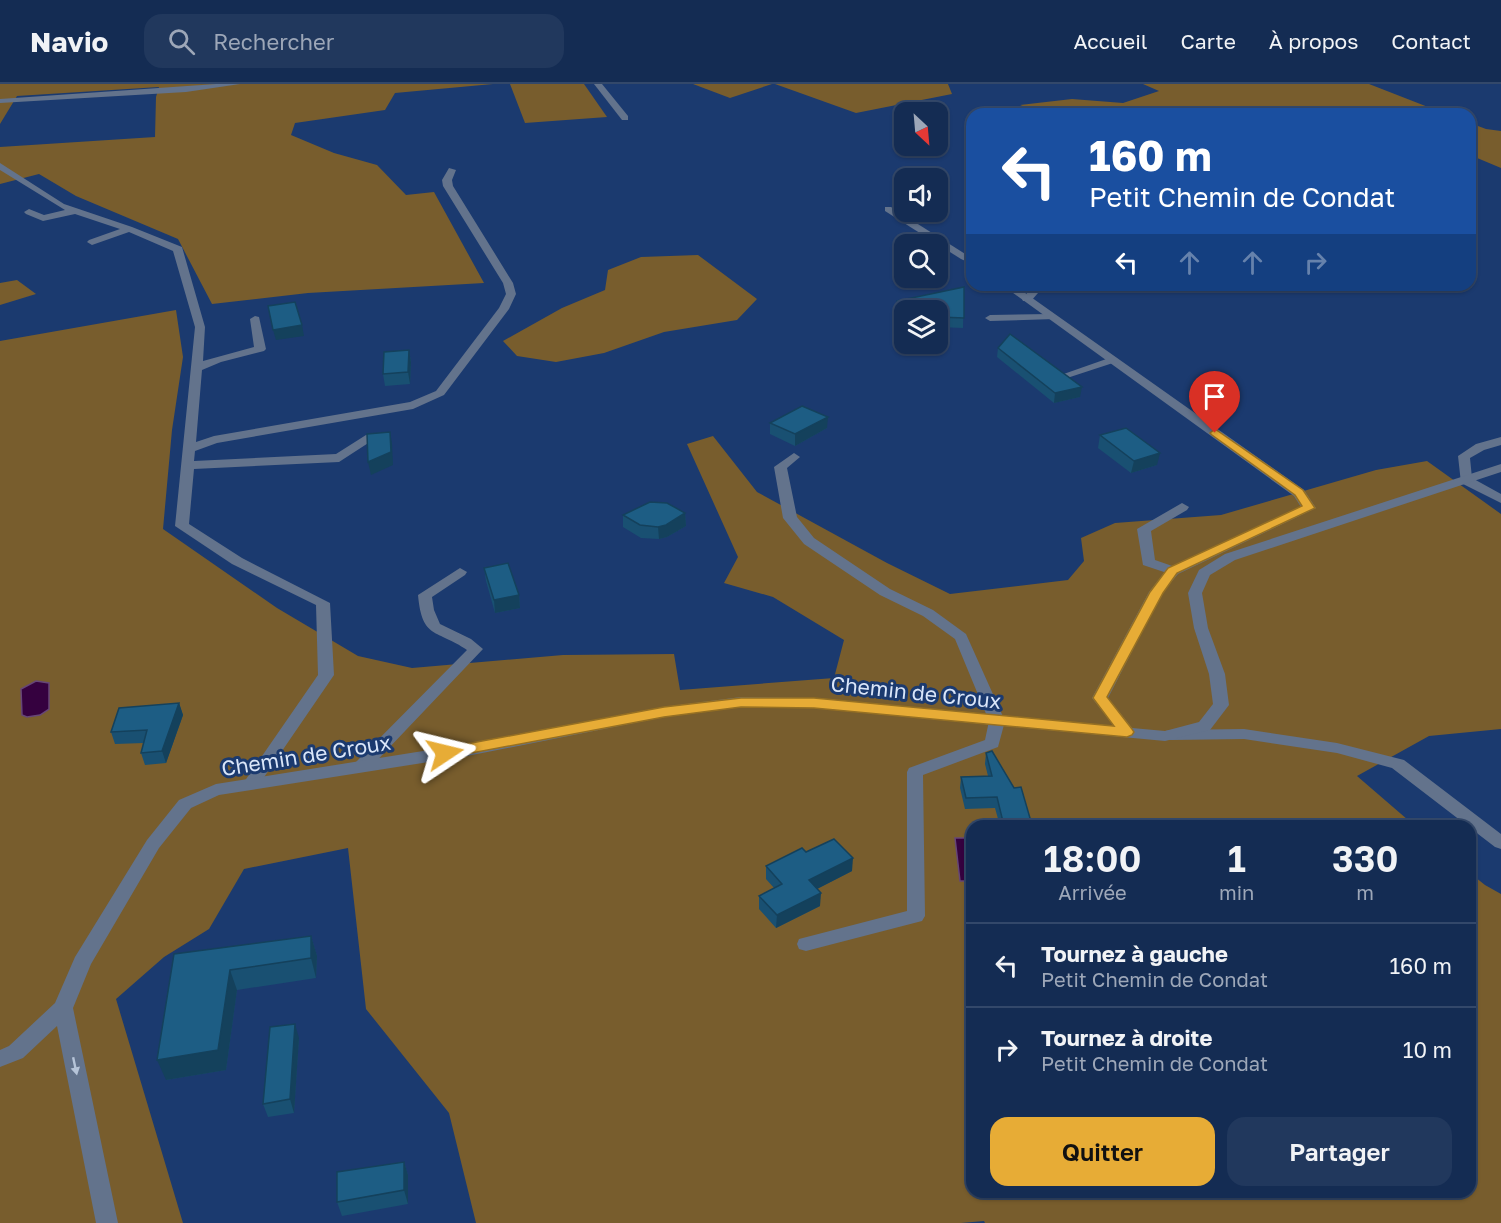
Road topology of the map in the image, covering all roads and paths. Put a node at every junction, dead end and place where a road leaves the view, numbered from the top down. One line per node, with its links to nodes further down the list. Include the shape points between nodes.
1 (236, 84): 3 (street)
2 (598, 84): 4 (street)
3 (0, 101)
4 (625, 118)
5 (0, 166): 8 (street)
6 (452, 170): 24 (street, via 448,186 511,294 504,309 440,393 413,405 214,440)
7 (888, 209): 12 (street)
8 (76, 211): 9 (street, via 43,218); 10 (street)
9 (29, 212)
10 (129, 229): 11 (street); 20 (street, via 178,249 200,327)
11 (92, 242)
12 (966, 257)
13 (1015, 291): 15 (street)
14 (1034, 291): 15 (street)
15 (1027, 299): 16 (street)
16 (1051, 317): 17 (street); 19 (street)
17 (990, 318)
18 (255, 319): 20 (street, via 260,349)
19 (1112, 360): 21 (street); 31 (street, via 1299,492 1309,508)
20 (197, 368): 24 (street)
21 (1064, 376)
22 (370, 438): 26 (street, via 339,458)
23 (1501, 441): 28 (street, via 1464,456)
24 (191, 448): 26 (street)
25 (794, 457): 33 (street, via 780,467 790,518 809,541 961,637)
26 (189, 465): 37 (street, via 182,526 237,561 323,603 326,675)
27 (1501, 468): 28 (street, Chemin de Croux)
28 (1466, 480): 29 (street); 35 (street, Chemin de Croux, via 1230,557 1204,573 1195,593 1201,628 1217,674 1221,705 1204,726)
29 (1501, 499)
30 (1182, 507): 31 (street, via 1144,529 1148,562)
31 (1173, 571): 34 (street, via 1156,592 1100,698)
32 (460, 572): 36 (street, via 425,595 426,616 440,632 476,649)
33 (997, 721): 34 (street, Chemin de Croux); 36 (street, Chemin de Croux, via 814,703 741,702 664,712); 41 (street, via 992,743 915,771 916,916)
34 (1127, 732): 35 (street, Chemin de Croux)
35 (1165, 736): 38 (street, via 1244,734 1337,748 1398,764)
36 (361, 767): 37 (street, Chemin de Croux)
37 (250, 785): 42 (street, Chemin de Croux, via 216,790 185,804 153,844 108,917 82,962)
38 (1473, 820)
39 (1476, 823): 40 (street)
40 (1501, 843)
41 (806, 944)
42 (63, 1008): 43 (street, Chemin de Croux, via 16,1052); 44 (street, one-way to 44)
43 (0, 1059)
44 (107, 1223)

